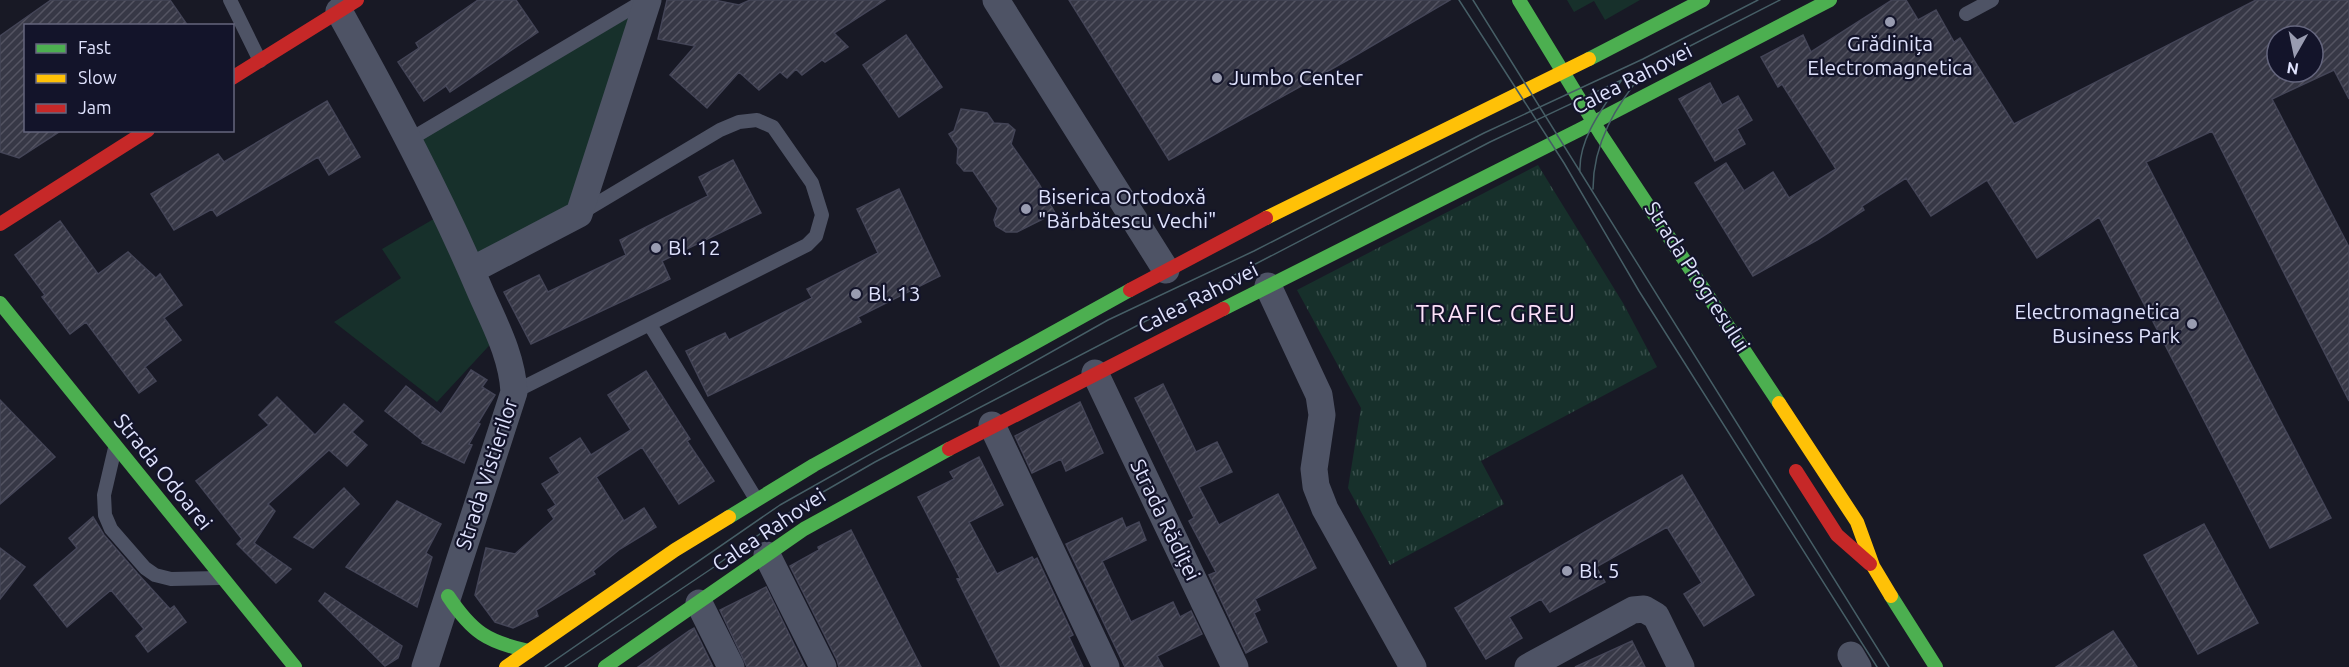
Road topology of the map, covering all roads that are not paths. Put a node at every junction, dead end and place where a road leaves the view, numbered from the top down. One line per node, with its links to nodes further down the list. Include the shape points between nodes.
1 (230, 0): 10 (lane)
2 (647, 0): 17 (lane); 20 (street)
3 (996, 0): 23 (street)
4 (1519, 0): 11 (main road, Strada Progresului)
5 (1703, 0): 11 (main road, Calea Rahovei)
6 (1830, 0): 14 (main road, Calea Rahovei)
7 (1992, 0): 9 (lane)
8 (348, 6): 10 (main road); 17 (street, Strada Vistierilor)
9 (1966, 14)
10 (260, 61): 12 (main road)
11 (1563, 73): 14 (main road, Strada Progresului); 23 (main road, Calea Rahovei, via 1288,206)
12 (234, 77)
13 (1569, 115): 16 (main road)
14 (1594, 123): 16 (main road, Calea Rahovei); 34 (main road, Strada Progresului, via 1857,522)
15 (145, 132): 19 (main road)
16 (1582, 136): 24 (main road, Calea Rahovei)
17 (409, 140): 22 (street, Strada Vistierilor)
18 (13, 197): 19 (main road)
19 (42, 197): 21 (main road)
20 (579, 214): 22 (street); 26 (lane, via 739,122 758,120 773,127 812,183 822,214 816,236 807,245)
21 (0, 224)
22 (472, 270): 28 (street, Strada Vistierilor, via 508,355)
23 (1166, 270): 32 (main road, Calea Rahovei)
24 (1268, 286): 27 (main road, Calea Rahovei); 47 (street, via 1319,395 1322,415 1314,469 1319,494)
25 (0, 303): 30 (main road, Strada Odoarei)
26 (650, 325): 28 (lane); 32 (lane)
27 (1095, 374): 29 (main road, Calea Rahovei); 46 (street, Strada Rădiței)
28 (514, 392): 36 (street, Strada Vistierilor)
29 (992, 425): 33 (main road, Calea Rahovei, via 838,508); 45 (street)
30 (115, 446): 35 (main road, Strada Odoarei); 35 (lane, via 104,495 105,515 111,529 155,575 171,579)
31 (1786, 455): 34 (main road, Strada Progresului, via 1837,535)
32 (756, 499): 38 (main road, Calea Rahovei)
33 (767, 555): 37 (main road, Calea Rahovei); 44 (street)
34 (1873, 566): 50 (main road, Strada Progresului)
35 (222, 578): 39 (main road, Strada Odoarei)
36 (448, 596): 38 (main road, via 464,621 480,636 502,646); 40 (street, Strada Vistierilor)
37 (699, 603): 42 (main road, Calea Rahovei); 43 (street)
38 (529, 651): 41 (main road, Calea Rahovei)
39 (295, 667)
40 (425, 667)
41 (506, 667)
42 (605, 667)
43 (731, 667)
44 (823, 667)
45 (1106, 667)
46 (1236, 667)
47 (1413, 667)
48 (1528, 667): 49 (street, via 1633,610 1644,609 1656,616)
49 (1681, 667)
50 (1936, 667)

